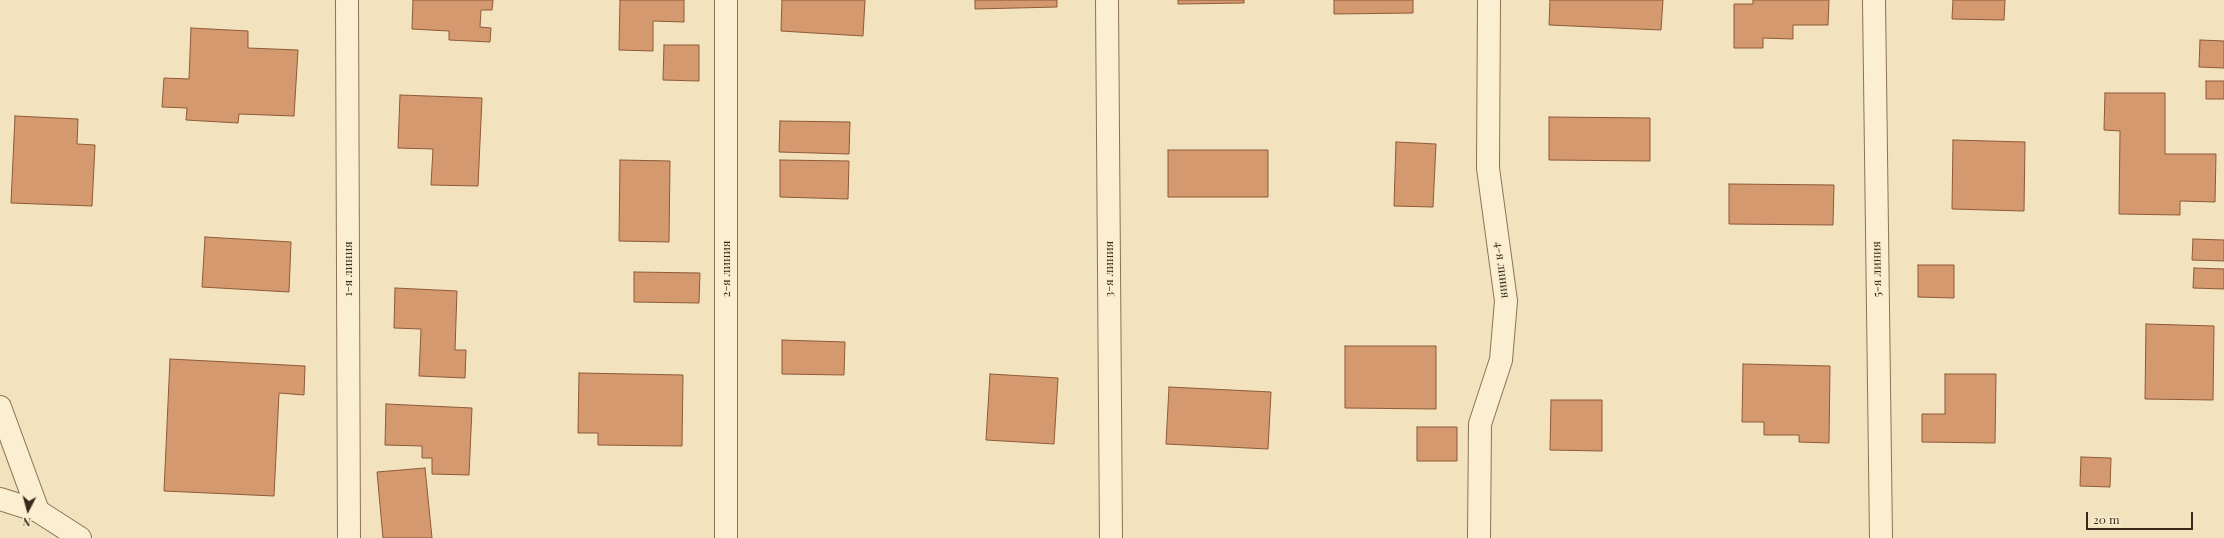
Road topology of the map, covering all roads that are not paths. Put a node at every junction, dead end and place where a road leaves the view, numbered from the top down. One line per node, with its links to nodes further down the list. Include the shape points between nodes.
1 (348, 0): 10 (street, 1-я линия)
2 (726, 0): 11 (street, 2-я линия)
3 (1107, 0): 12 (street, 3-я линия)
4 (1489, 0): 13 (street, 4-я линия, via 1488,168 1506,300 1501,360 1480,424)
5 (1874, 0): 14 (street, 5-я линия)
6 (0, 407): 8 (street)
7 (0, 498): 8 (street)
8 (38, 511): 9 (street)
9 (80, 538)
10 (349, 538)
11 (726, 538)
12 (1111, 538)
13 (1479, 538)
14 (1881, 538)

